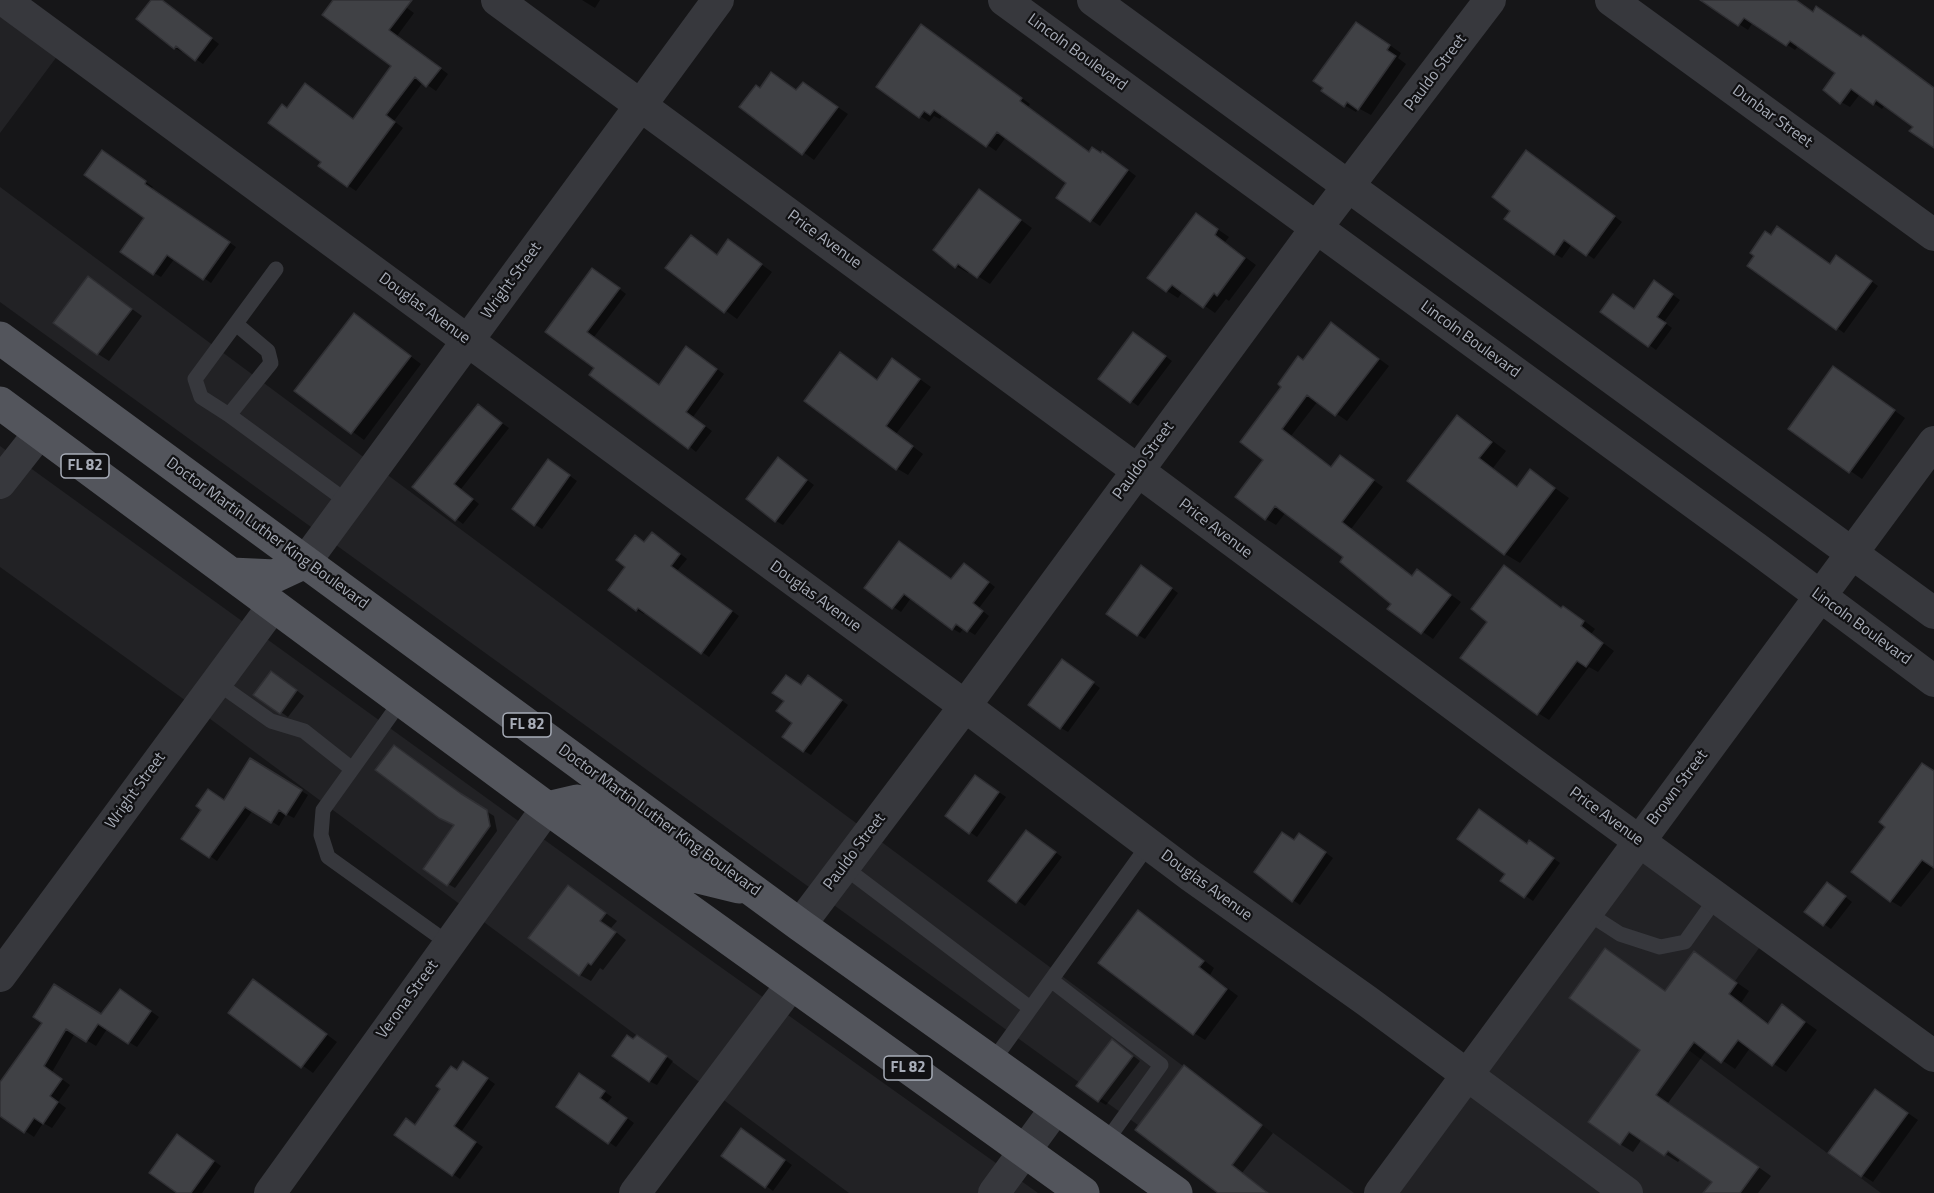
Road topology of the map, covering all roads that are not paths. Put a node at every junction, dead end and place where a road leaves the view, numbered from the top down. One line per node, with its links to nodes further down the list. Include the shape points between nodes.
1 (4, 0): 15 (street, Douglas Avenue)
2 (497, 0): 8 (street, Price Avenue)
3 (718, 0): 8 (street, Wright Street)
4 (1004, 0): 10 (street, Lincoln Boulevard)
5 (1093, 0): 9 (street)
6 (1490, 0): 9 (street, Pauldo Street)
7 (1611, 0): 11 (street, Dunbar Street)
8 (640, 106): 15 (street, Wright Street); 20 (street, Price Avenue)
9 (1348, 186): 10 (street, Pauldo Street); 23 (street)
10 (1317, 227): 20 (street, Pauldo Street); 26 (street, Lincoln Boulevard)
11 (1934, 235)
12 (276, 269): 13 (lane)
13 (236, 324): 17 (lane, via 268,351 271,363); 17 (lane, via 195,379 201,397)
14 (0, 338): 24 (main road, Doctor Martin Luther King Boulevard / FL 82)
15 (468, 341): 22 (street, Wright Street); 32 (street, Douglas Avenue)
16 (0, 403): 18 (main road, FL 82)
17 (230, 415): 22 (lane)
18 (40, 432): 21 (street); 25 (main road, FL 82)
19 (1934, 442): 23 (street, Brown Street)
20 (1137, 470): 32 (street, Pauldo Street); 35 (street, Price Avenue)
21 (0, 483)
22 (349, 503): 24 (street, Wright Street)
23 (1853, 553): 26 (street, Brown Street); 28 (street)
24 (305, 562): 25 (main road, via 274,576); 38 (main road, Doctor Martin Luther King Boulevard / FL 82)
25 (231, 574): 27 (main road, FL 82)
26 (1820, 597): 29 (street, Lincoln Boulevard); 35 (street, Brown Street)
27 (273, 606): 30 (street, Wright Street); 31 (main road, FL 82)
28 (1934, 613)
29 (1934, 681)
30 (216, 682): 33 (lane, via 271,721 304,731); 43 (street, Wright Street)
31 (401, 701): 33 (lane); 34 (main road, FL 82)
32 (965, 706): 36 (street, Douglas Avenue); 37 (street, Pauldo Street)
33 (352, 769): 42 (lane, via 323,810 321,835 328,857)
34 (546, 808): 38 (main road, via 577,801 690,874); 42 (street, Verona Street); 45 (main road, FL 82)
35 (1640, 840): 39 (street, Price Avenue); 40 (street, Brown Street)
36 (1149, 844): 44 (lane); 49 (street, Douglas Avenue)
37 (844, 867): 41 (street, Pauldo Street); 46 (lane)
38 (756, 891): 41 (main road, Doctor Martin Luther King Boulevard / FL 82)
39 (1717, 897): 40 (lane, via 1685,942 1660,947 1620,934); 47 (street, Price Avenue)
40 (1586, 912): 49 (street, Brown Street)
41 (801, 925): 48 (main road, Doctor Martin Luther King Boulevard / FL 82)
42 (448, 943): 53 (street, Verona Street)
43 (0, 976)
44 (1051, 980): 46 (lane); 51 (lane, via 1161,1065)
45 (791, 985): 52 (main road, FL 82); 54 (street)
46 (1030, 1008): 48 (lane)
47 (1934, 1056)
48 (992, 1062): 50 (main road, Doctor Martin Luther King Boulevard / FL 82)
49 (1466, 1074): 58 (street, Brown Street); 59 (street, Douglas Avenue)
50 (1056, 1108): 51 (main road, Doctor Martin Luther King Boulevard / FL 82); 52 (street)
51 (1105, 1143): 57 (main road, Doctor Martin Luther King Boulevard / FL 82)
52 (1024, 1151): 55 (street); 56 (main road, FL 82)
53 (270, 1193)
54 (635, 1193)
55 (994, 1193)
56 (1083, 1193)
57 (1176, 1193)
58 (1380, 1193)
59 (1627, 1193)

